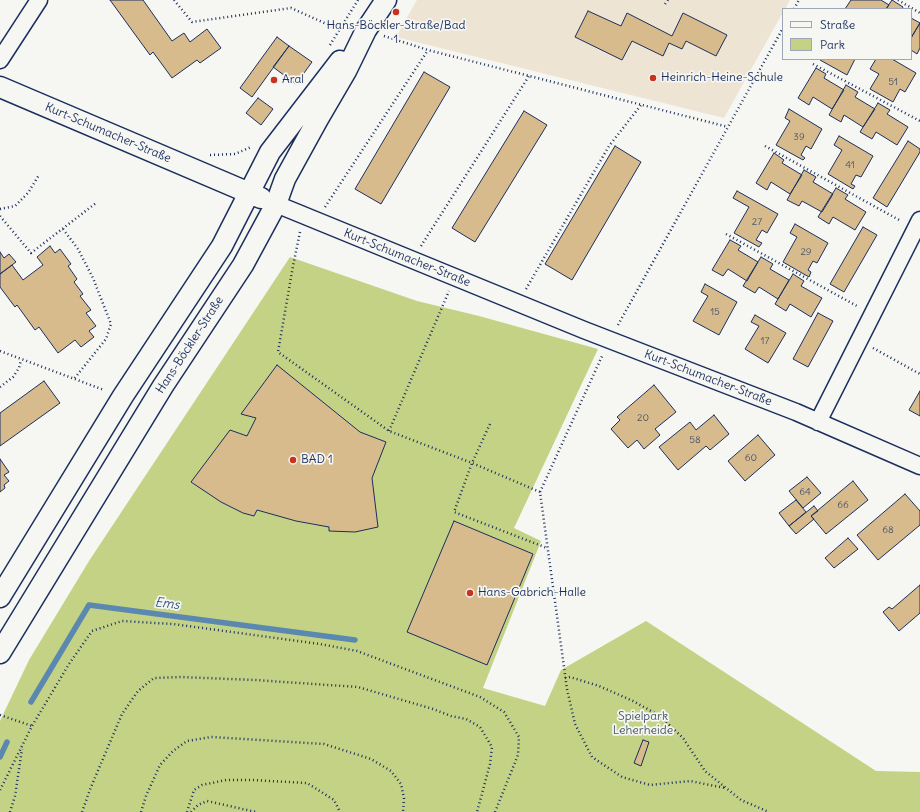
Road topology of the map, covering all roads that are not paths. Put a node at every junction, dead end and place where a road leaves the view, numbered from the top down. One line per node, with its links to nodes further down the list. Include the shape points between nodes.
1 (39, 0): 4 (street)
2 (386, 0): 3 (street, Hans-Böckler-Straße)
3 (366, 30): 6 (street, Hans-Böckler-Straße, via 270,152); 7 (street, Hans-Böckler-Straße, via 346,71 285,179)
4 (0, 60)
5 (0, 87): 6 (street, Kurt-Schumacher-Straße)
6 (249, 193): 7 (street, Kurt-Schumacher-Straße); 11 (street, Hans-Böckler-Straße, via 222,246 123,396)
7 (276, 204): 9 (street, Kurt-Schumacher-Straße); 12 (street, Hans-Böckler-Straße, via 243,265 163,386)
8 (918, 225): 9 (street)
9 (818, 422): 10 (street, Kurt-Schumacher-Straße)
10 (920, 466)
11 (0, 597)
12 (0, 653)

